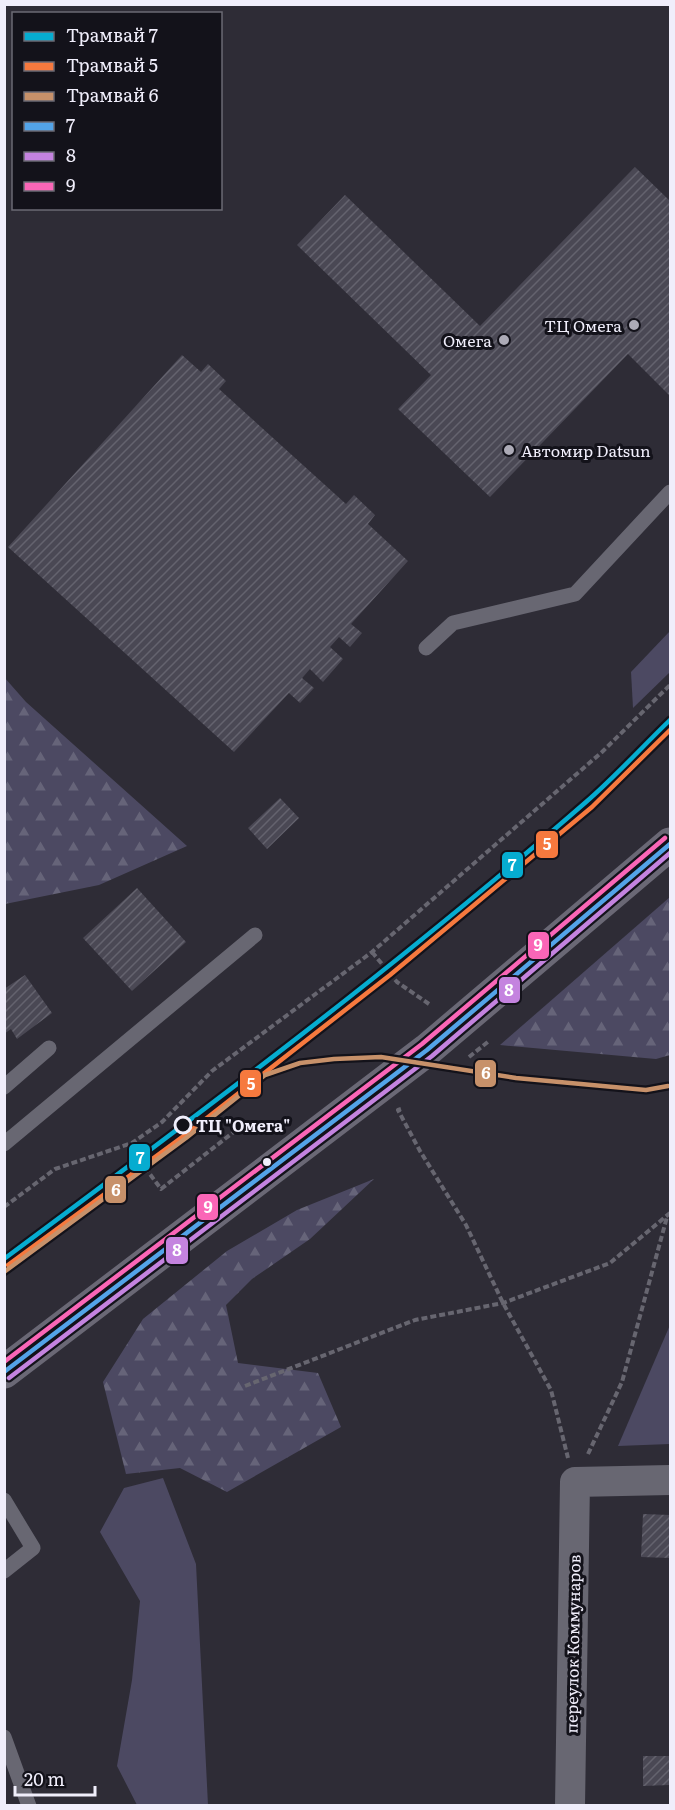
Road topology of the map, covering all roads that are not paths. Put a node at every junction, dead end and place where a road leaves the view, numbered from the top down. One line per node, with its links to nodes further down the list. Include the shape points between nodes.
1 (670, 492): 2 (lane, via 575,594 453,623)
2 (426, 648)
3 (670, 844): 8 (main road, via 427,1050)
4 (255, 935): 7 (lane)
5 (49, 1048): 6 (lane)
6 (4, 1087)
7 (4, 1144)
8 (4, 1372)
9 (670, 1480): 14 (street, переулок Коммунаров, via 574,1482)
10 (4, 1500): 11 (lane, via 33,1548)
11 (4, 1571)
12 (4, 1737): 13 (lane)
13 (29, 1806)
14 (570, 1806)

